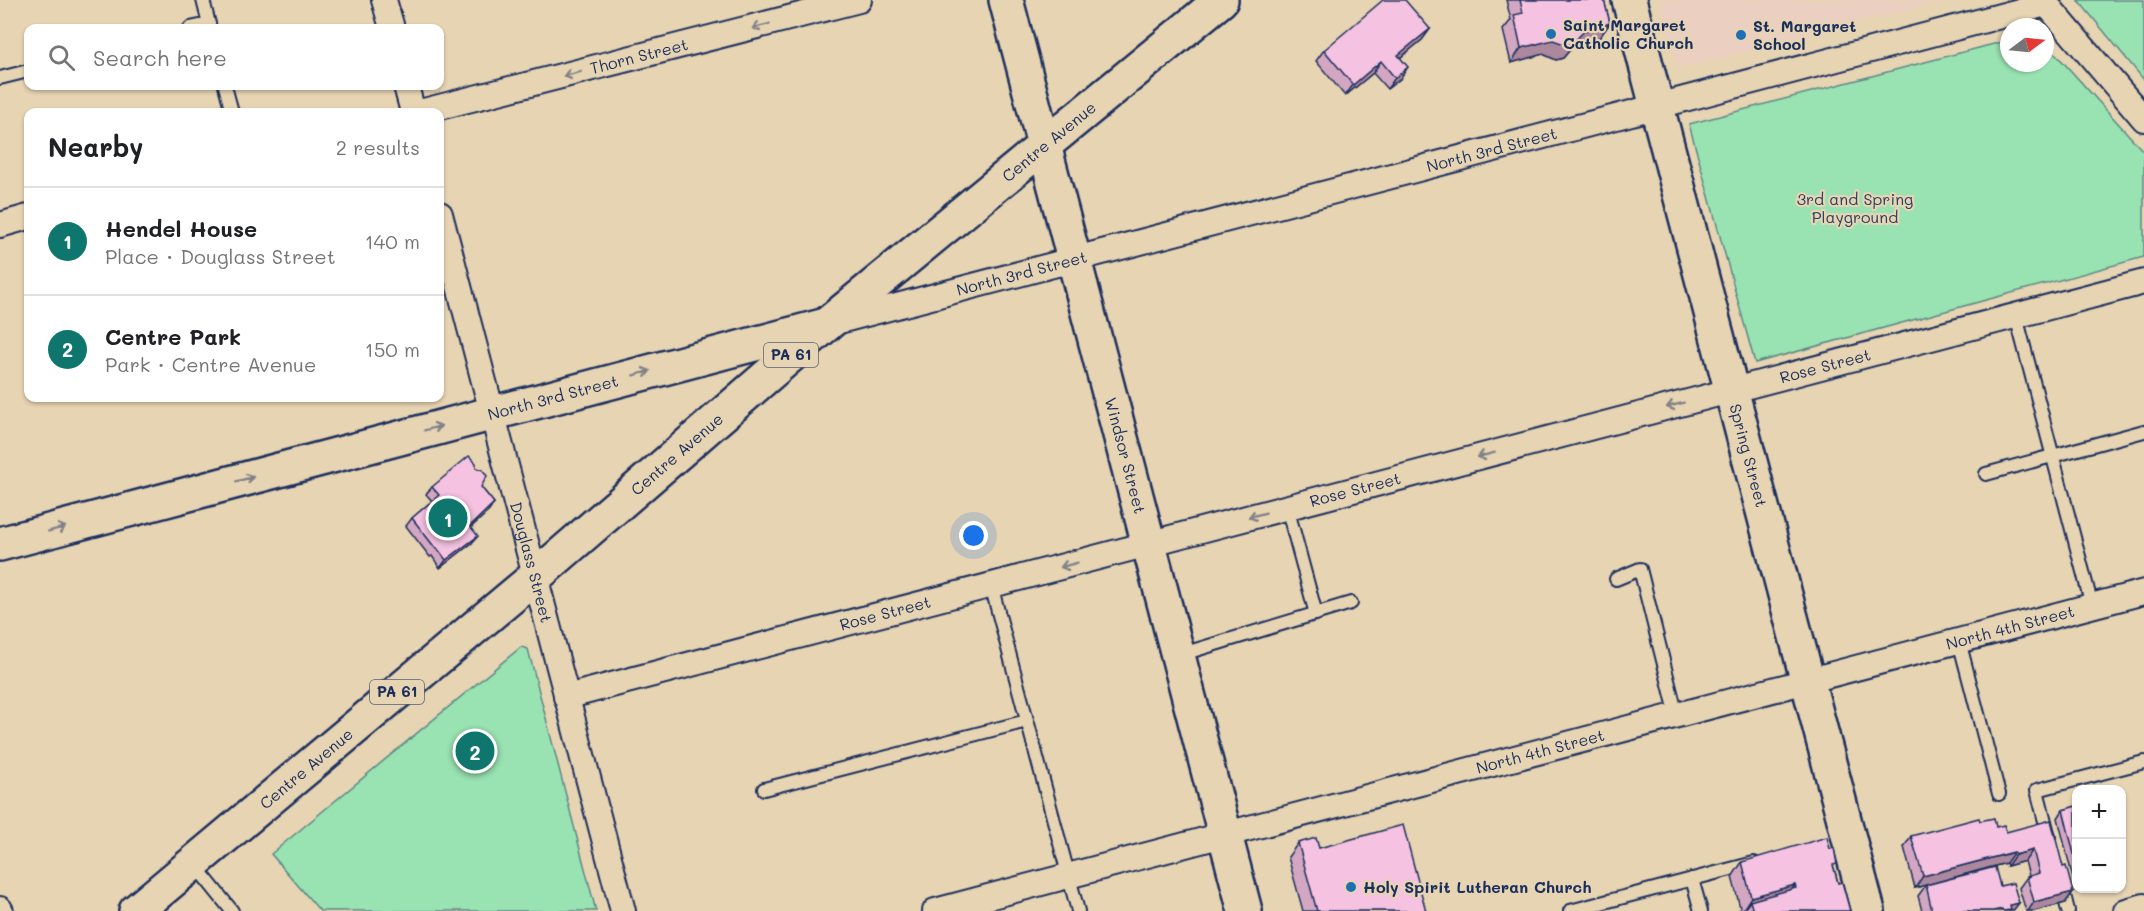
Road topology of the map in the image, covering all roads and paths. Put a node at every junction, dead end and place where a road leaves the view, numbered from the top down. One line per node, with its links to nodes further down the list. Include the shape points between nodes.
1 (202, 0): 8 (lane)
2 (384, 0): 9 (street)
3 (859, 0): 17 (street, Thorn Street, one-way to 17)
4 (1006, 0): 19 (main road, Windsor Street)
5 (1221, 0): 19 (main road, Centre Avenue / PA 61)
6 (1629, 0): 14 (main road, Spring Street)
7 (2044, 2): 14 (street, North 3rd Street); 18 (street)
8 (208, 24)
9 (391, 24)
10 (24, 71): 11 (lane)
11 (0, 78)
12 (226, 90): 15 (lane)
13 (407, 90): 16 (street)
14 (1657, 106): 23 (street, North 3rd Street); 27 (main road, Spring Street)
15 (231, 108)
16 (412, 108)
17 (436, 108)
18 (2144, 119)
19 (1044, 147): 23 (main road, Windsor Street); 26 (main road, Centre Avenue / PA 61)
20 (24, 218): 21 (street)
21 (0, 225)
22 (444, 229): 28 (street, Douglass Street)
23 (1074, 261): 26 (street, North 3rd Street); 34 (main road, Windsor Street)
24 (2144, 282): 25 (street, Rose Street)
25 (2016, 316): 27 (street, Rose Street); 30 (lane)
26 (826, 325): 28 (main road, North 3rd Street, one-way to 26); 35 (main road, Centre Avenue / PA 61)
27 (1732, 390): 32 (street, Rose Street, one-way to 32); 44 (main road, Spring Street)
28 (492, 413): 33 (main road, North 3rd Street, one-way to 28); 35 (street, Douglass Street)
29 (2144, 431): 30 (lane)
30 (2053, 458): 31 (lane); 40 (lane)
31 (1986, 474)
32 (1287, 507): 34 (street, Rose Street, one-way to 34); 41 (lane)
33 (0, 544)
34 (1149, 544): 37 (street, Rose Street, one-way to 37); 43 (main road, Windsor Street)
35 (535, 577): 45 (street, Douglass Street); 54 (main road, Centre Avenue / PA 61)
36 (1616, 579): 46 (lane, via 1640,569)
37 (991, 585): 45 (street, Rose Street); 47 (lane)
38 (2144, 592): 40 (street, North 4th Street)
39 (1351, 603): 41 (lane)
40 (2092, 606): 42 (street, North 4th Street)
41 (1316, 614): 43 (lane)
42 (1959, 641): 44 (street, North 4th Street); 50 (lane)
43 (1178, 655): 51 (main road, Windsor Street)
44 (1808, 681): 46 (street, North 4th Street); 67 (main road, Spring Street, via 1843,840)
45 (566, 697): 61 (street, Douglass Street)
46 (1677, 716): 51 (street, North 4th Street)
47 (1027, 721): 49 (lane); 55 (lane)
48 (2144, 762): 52 (lane, via 2037,790)
49 (764, 789)
50 (1999, 794)
51 (1225, 835): 55 (street, North 4th Street); 64 (main road, Windsor Street)
52 (2051, 845)
53 (1770, 859): 57 (lane)
54 (194, 863): 59 (main road, Centre Avenue / PA 61); 60 (lane)
55 (1068, 876): 62 (street, North 4th Street); 63 (lane)
56 (2060, 878): 68 (lane)
57 (1692, 879): 65 (lane); 66 (lane)
58 (2144, 906): 69 (street)
59 (136, 911)
60 (232, 911)
61 (623, 911)
62 (935, 911)
63 (1078, 911)
64 (1245, 911)
65 (1570, 911)
66 (1701, 911)
67 (1868, 911)
68 (2068, 911)
69 (2126, 911)

